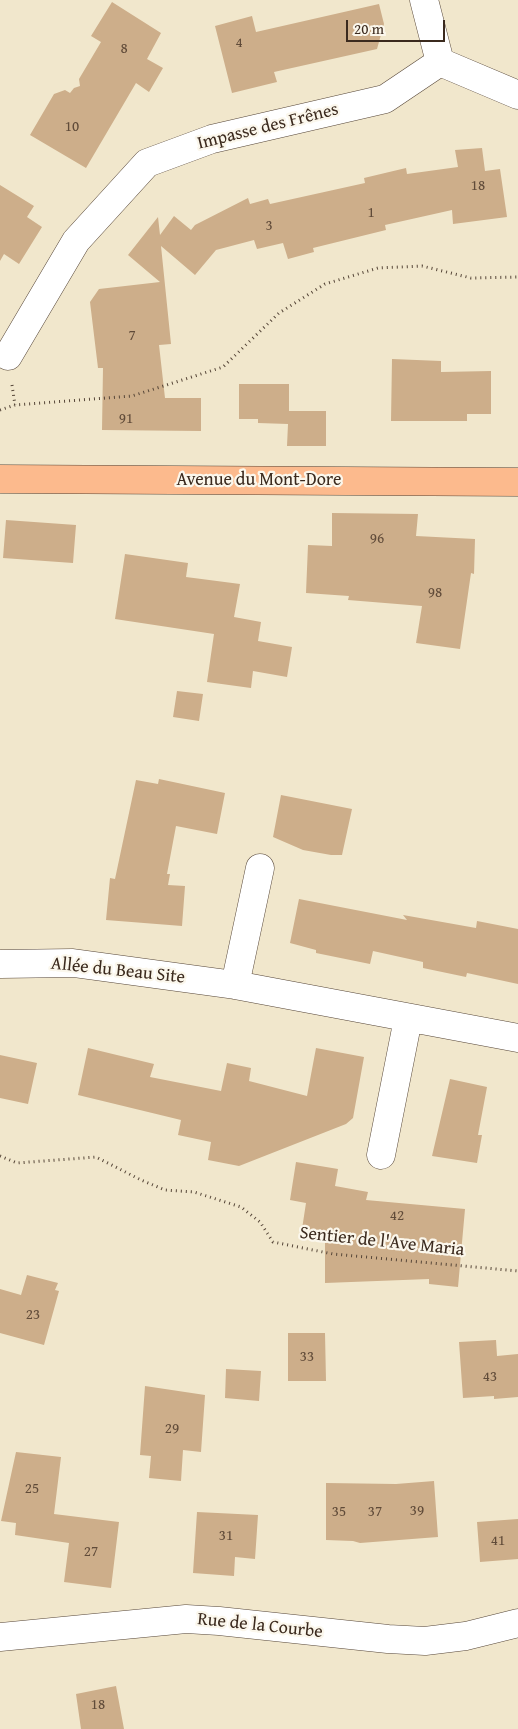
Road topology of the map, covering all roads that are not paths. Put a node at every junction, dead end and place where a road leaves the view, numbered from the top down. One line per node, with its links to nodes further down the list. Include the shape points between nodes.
1 (424, 0): 2 (street)
2 (440, 62): 3 (street); 4 (street, Impasse des Frênes, via 385,99 212,139 147,163 76,241)
3 (518, 95)
4 (8, 356)
5 (0, 479): 6 (main road, Avenue du Mont-Dore)
6 (518, 482)
7 (260, 868): 9 (street)
8 (0, 964): 9 (street, Allée du Beau Site, via 73,963)
9 (235, 985): 10 (street, Allée du Beau Site)
10 (408, 1019): 11 (street, Allée du Beau Site); 12 (street)
11 (518, 1038)
12 (381, 1155)
13 (518, 1623): 14 (street, Rue de la Courbe, via 466,1636 425,1641 186,1619)
14 (0, 1638)

